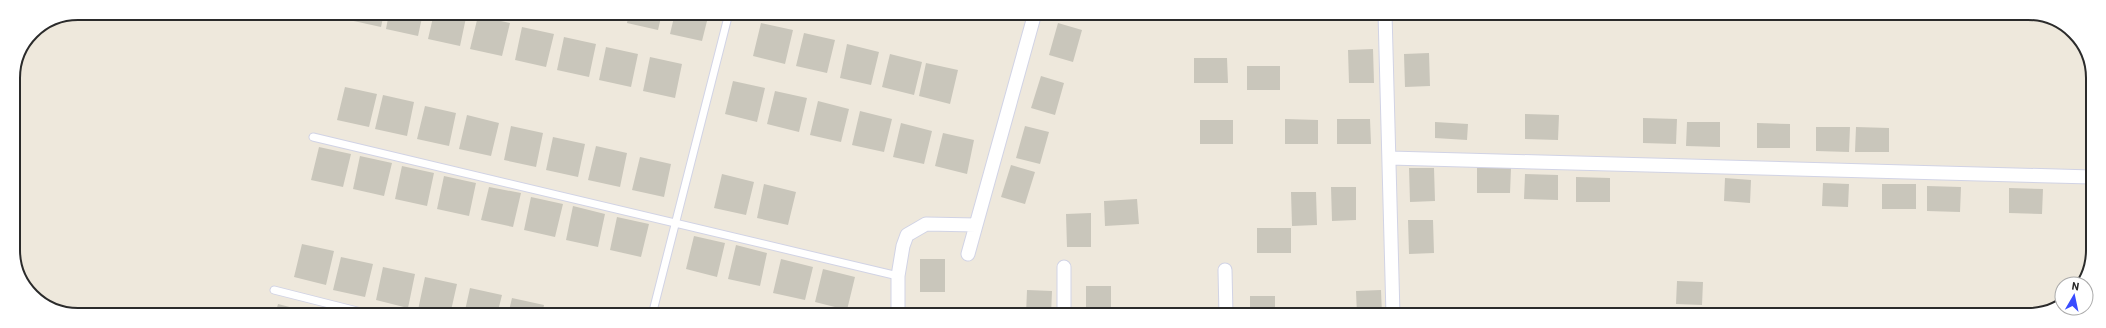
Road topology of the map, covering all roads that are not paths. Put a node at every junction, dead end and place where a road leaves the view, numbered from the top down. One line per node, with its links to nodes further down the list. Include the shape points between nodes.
1 (727, 20): 7 (lane)
2 (1033, 20): 8 (street)
3 (1385, 20): 5 (street)
4 (313, 137): 7 (lane)
5 (1390, 158): 6 (street); 19 (street)
6 (2086, 177)
7 (675, 222): 12 (lane); 15 (lane)
8 (976, 225): 9 (street); 12 (street, via 926,224 908,235 903,246)
9 (968, 254)
10 (1064, 267): 17 (street)
11 (1225, 270): 18 (street)
12 (898, 276): 16 (street)
13 (274, 290): 14 (lane)
14 (345, 308)
15 (654, 308)
16 (898, 308)
17 (1064, 308)
18 (1226, 308)
19 (1393, 308)

